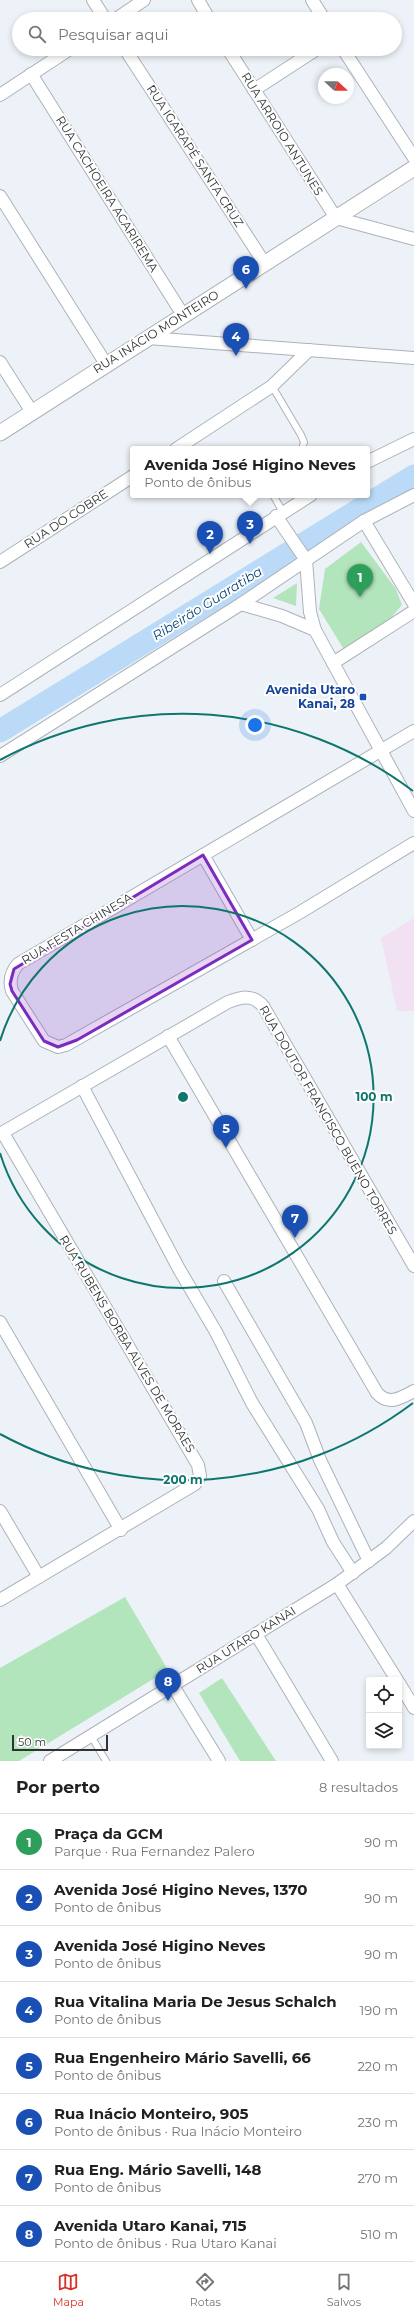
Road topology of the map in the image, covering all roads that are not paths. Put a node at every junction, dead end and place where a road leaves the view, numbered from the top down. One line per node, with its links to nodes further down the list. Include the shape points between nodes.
1 (93, 0): 5 (street)
2 (144, 0): 6 (street)
3 (198, 0): 7 (street)
4 (312, 0): 8 (street)
5 (101, 12)
6 (126, 12)
7 (205, 12)
8 (320, 12)
9 (59, 56): 14 (street)
10 (130, 56): 22 (street, RUA IGARAPÉ SANTA CRUZ)
11 (232, 56): 15 (street, RUA ARROIO ANTUNES)
12 (306, 56): 15 (street)
13 (348, 56): 17 (street)
14 (32, 74): 16 (street); 23 (street, RUA CACHOEIRA ACARIREMA)
15 (254, 90): 20 (street, RUA ARROIO ANTUNES)
16 (0, 95)
17 (414, 158)
18 (414, 168): 20 (street, RUA INÁCIO MONTEIRO)
19 (0, 196): 28 (street)
20 (336, 218): 21 (street); 22 (street, RUA INÁCIO MONTEIRO)
21 (414, 239)
22 (264, 264): 23 (street, RUA INÁCIO MONTEIRO)
23 (183, 315): 24 (street, RUA INÁCIO MONTEIRO)
24 (148, 338): 25 (street); 28 (street, RUA INÁCIO MONTEIRO)
25 (309, 350): 26 (street); 29 (street)
26 (414, 358)
27 (0, 362): 30 (street)
28 (106, 364): 30 (street, RUA INÁCIO MONTEIRO)
29 (272, 386): 33 (street); 34 (lane, via 301,435)
30 (32, 412): 31 (street, RUA INÁCIO MONTEIRO)
31 (0, 433)
32 (414, 439): 35 (street)
33 (181, 446)
34 (303, 446)
35 (370, 461)
36 (130, 478): 43 (street, RUA DO COBRE)
37 (414, 495): 41 (street)
38 (274, 498): 40 (lane)
39 (306, 498): 40 (street)
40 (280, 514): 42 (street, via 284,528); 49 (street)
41 (364, 521): 42 (street); 45 (street)
42 (306, 560): 44 (street); 47 (street, via 309,604)
43 (0, 562)
44 (241, 604): 47 (street, via 282,616); 52 (street)
45 (414, 604)
46 (414, 611): 48 (street)
47 (315, 630): 48 (street)
48 (333, 663): 51 (street)
49 (0, 694)
50 (414, 731): 51 (street, RUA FESTA CHINESA)
51 (381, 750): 53 (street); 55 (street, RUA FESTA CHINESA)
52 (0, 756)
53 (412, 804)
54 (414, 843): 56 (street, RUA FESTA CHINESA)
55 (203, 855): 56 (street); 56 (street, RUA FESTA CHINESA, via 18,964 10,984 23,1010 44,1041 58,1047 66,1045)
56 (252, 940)
57 (168, 1036): 58 (street, RUA DOUTOR FRANCISCO BUENO TORRES); 60 (street, RUA DOUTOR FRANCISCO BUENO TORRES, via 240,997 259,1001); 63 (street, via 377,1393 391,1401)
58 (82, 1086): 59 (street, RUA DOUTOR FRANCISCO BUENO TORRES); 68 (street, via 252,1403 318,1509 333,1542)
59 (1, 1133): 66 (street, RUA RUBENS BORBA ALVES DE MORAES, via 200,1471 199,1480 195,1484)
60 (414, 1266)
61 (224, 1281): 67 (street, via 306,1423 320,1460)
62 (0, 1322): 66 (street)
63 (414, 1391)
64 (0, 1511): 69 (street)
65 (413, 1525): 67 (street, RUA UTARO KANAI)
66 (121, 1530): 69 (street, RUA RUBENS BORBA ALVES DE MORAES)
67 (369, 1561): 68 (street, RUA UTARO KANAI)
68 (352, 1573): 70 (street, RUA UTARO KANAI)
69 (39, 1577): 71 (street, RUA RUBENS BORBA ALVES DE MORAES)
70 (337, 1584): 72 (street, RUA UTARO KANAI); 73 (street)
71 (0, 1600)
72 (256, 1634): 74 (street, RUA UTARO KANAI); 81 (street)
73 (395, 1677)
74 (173, 1686): 77 (street, RUA UTARO KANAI); 80 (street)
75 (402, 1688): 76 (street)
76 (414, 1708)
77 (91, 1736): 78 (street, RUA UTARO KANAI); 79 (lane)
78 (50, 1761)
79 (106, 1761)
80 (219, 1761)
81 (332, 1761)

